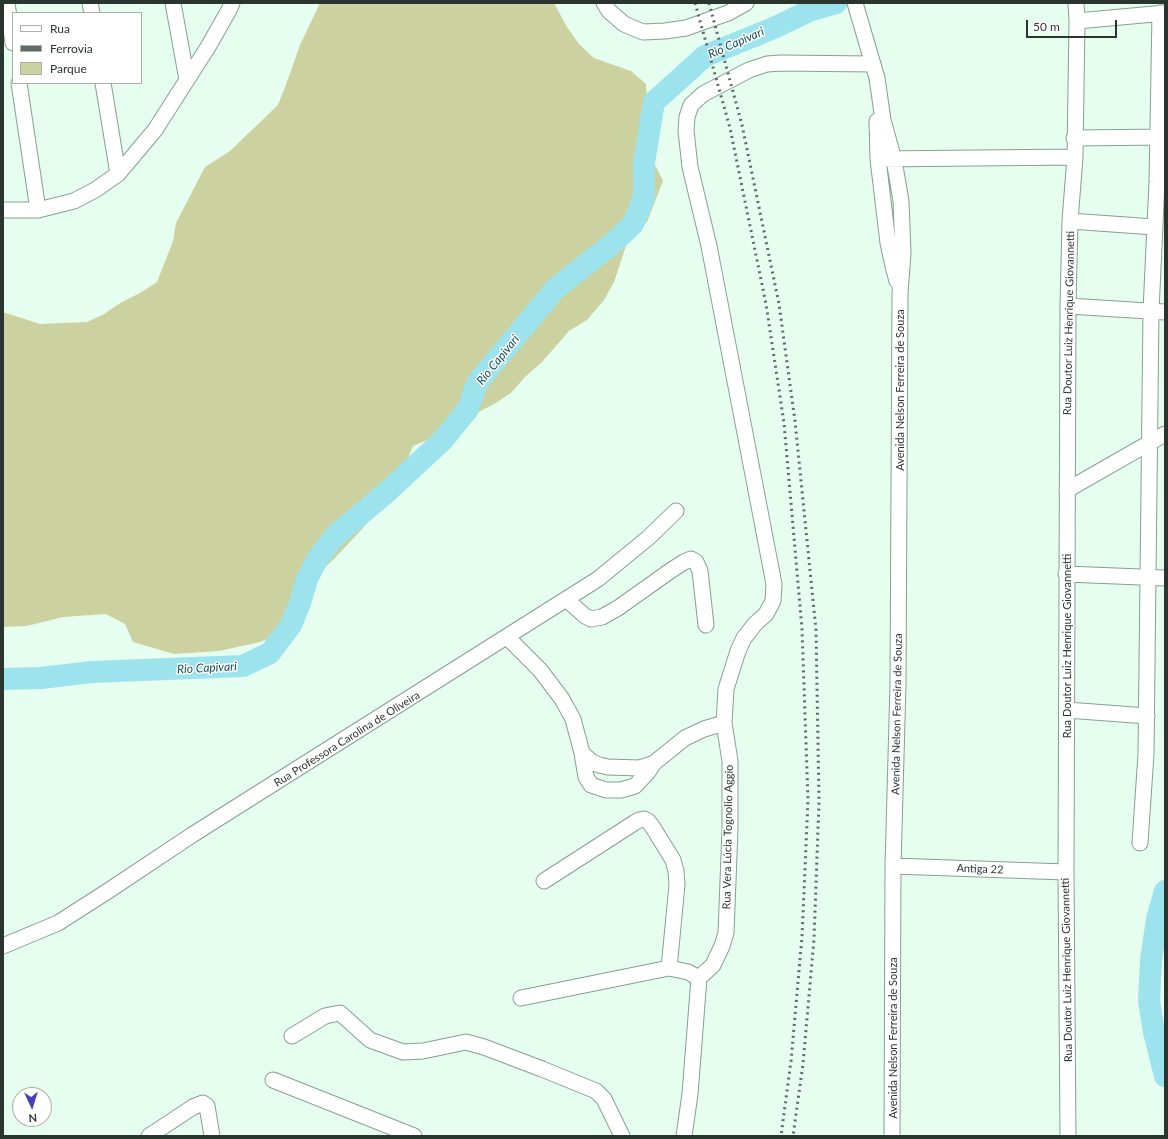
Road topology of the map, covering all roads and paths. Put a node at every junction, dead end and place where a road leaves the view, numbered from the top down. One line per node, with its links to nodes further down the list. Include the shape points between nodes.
1 (7, 3): 10 (street)
2 (173, 3): 13 (street)
3 (232, 3): 13 (street)
4 (604, 3): 5 (street, via 624,24 643,32 686,28 728,13)
5 (746, 3)
6 (855, 3): 11 (street, Avenida Nelson Ferreira de Souza)
7 (1076, 3): 9 (street, Rua Doutor Luiz Henrique Giovannetti)
8 (1162, 13): 9 (street); 16 (street)
9 (1077, 21): 17 (street, Rua Doutor Luiz Henrique Giovannetti)
10 (12, 36)
11 (873, 64): 12 (street, Avenida Nelson Ferreira de Souza); 41 (street, Rua Vera Lúcia Tognolio Aggio, via 767,64 749,70 703,94 691,105 687,117 690,167 709,246 774,584 773,601 766,614 744,638 736,657 726,689)
12 (877, 78): 19 (street, Avenida Nelson Ferreira de Souza); 20 (street, Avenida Nelson Ferreira de Souza, via 883,120)
13 (187, 80): 21 (street, via 155,130)
14 (19, 84): 23 (street)
15 (103, 84): 21 (street)
16 (1161, 137): 17 (street); 25 (street)
17 (1074, 138): 18 (street, Rua Doutor Luiz Henrique Giovannetti)
18 (1075, 157): 20 (street); 24 (street, Rua Doutor Luiz Henrique Giovannetti)
19 (878, 159): 20 (street); 26 (street, Avenida Nelson Ferreira de Souza, via 888,243)
20 (894, 160): 26 (street, Avenida Nelson Ferreira de Souza, via 901,200 903,253)
21 (118, 174): 23 (street, via 74,201)
22 (3, 210): 23 (street)
23 (38, 210)
24 (1070, 221): 25 (street); 27 (street, Rua Doutor Luiz Henrique Giovannetti)
25 (1154, 227): 28 (street)
26 (900, 293): 45 (street, Avenida Nelson Ferreira de Souza, via 898,684)
27 (1068, 306): 28 (street); 31 (street, Rua Doutor Luiz Henrique Giovannetti)
28 (1158, 311): 30 (street)
29 (1165, 434): 30 (street)
30 (1150, 443): 31 (street); 34 (street)
31 (1067, 490): 33 (street, Rua Doutor Luiz Henrique Giovannetti)
32 (676, 511): 36 (street, Rua Professora Carolina de Oliveira, via 598,579)
33 (1066, 574): 34 (street); 39 (street, Rua Doutor Luiz Henrique Giovannetti)
34 (1148, 577): 35 (street); 40 (street)
35 (1165, 578)
36 (566, 599): 37 (street, via 585,616 591,619 602,617 691,559 700,570); 38 (street, Rua Professora Carolina de Oliveira)
37 (706, 625)
38 (507, 637): 42 (street, via 540,670 562,699 573,719); 48 (street, Rua Professora Carolina de Oliveira, via 58,923)
39 (1067, 710): 40 (street); 46 (street, Rua Doutor Luiz Henrique Giovannetti)
40 (1147, 716): 44 (street, via 1146,775)
41 (724, 723): 43 (street, via 685,738); 50 (street, Rua Vera Lúcia Tognolio Aggio, via 730,768 726,933 713,965)
42 (582, 753): 43 (street, via 592,762 608,767 640,768); 43 (street, via 588,781 591,785 606,790 621,790 635,786)
43 (654, 763)
44 (1140, 843)
45 (894, 866): 46 (street, Antiga 22); 59 (street, Avenida Nelson Ferreira de Souza)
46 (1066, 872): 60 (street, Rua Doutor Luiz Henrique Giovannetti)
47 (544, 881): 49 (street, via 639,820 648,821 674,860 676,871)
48 (3, 946)
49 (669, 968): 50 (street, via 688,972); 51 (street)
50 (699, 978): 58 (street, via 690,1094)
51 (521, 998)
52 (292, 1036): 57 (street, via 325,1016 340,1013 370,1040 403,1052 423,1051 466,1042 484,1047 596,1091 604,1099)
53 (273, 1080): 56 (street)
54 (149, 1136): 55 (street, via 203,1103 207,1106)
55 (212, 1136)
56 (414, 1136)
57 (622, 1136)
58 (684, 1136)
59 (892, 1136)
60 (1068, 1136)

